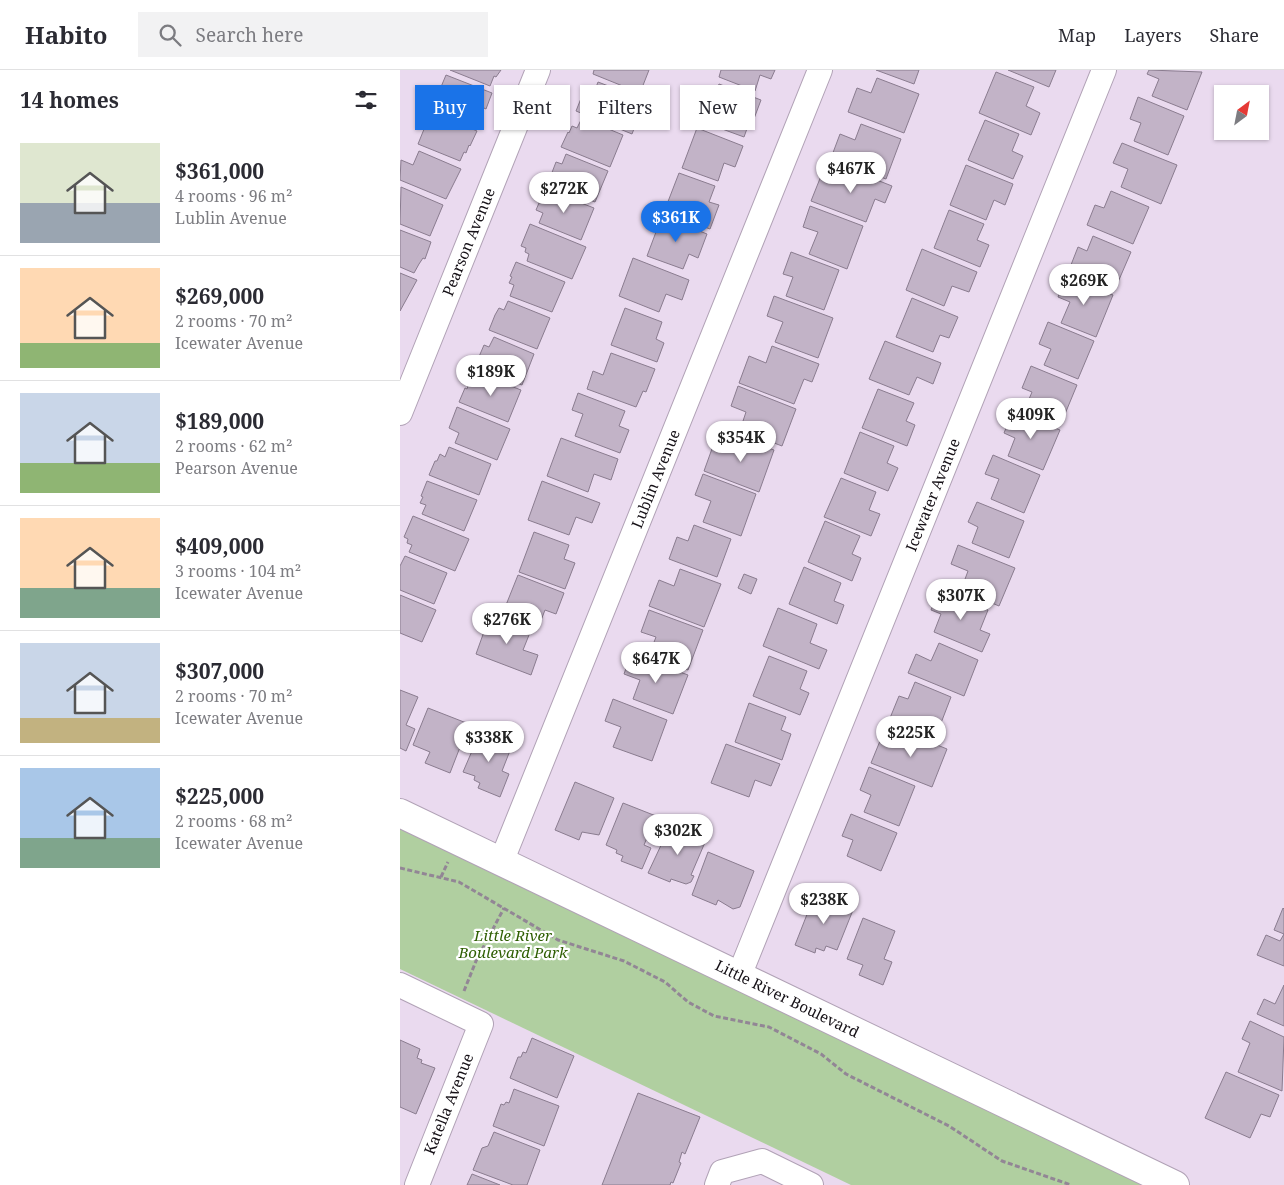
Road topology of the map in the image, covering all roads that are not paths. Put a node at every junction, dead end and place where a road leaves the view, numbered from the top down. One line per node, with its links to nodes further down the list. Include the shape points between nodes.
1 (538, 70): 4 (street, Pearson Avenue)
2 (820, 70): 6 (street, Lublin Avenue)
3 (1104, 70): 7 (street, Icewater Avenue)
4 (400, 413)
5 (400, 813): 6 (street, Little River Boulevard)
6 (502, 860): 7 (street, Little River Boulevard)
7 (739, 976): 12 (street, Little River Boulevard)
8 (400, 985): 9 (street, Katella Avenue, via 481,1024)
9 (417, 1185)
10 (717, 1185): 11 (street, via 722,1172 762,1161)
11 (811, 1185)
12 (1175, 1185)

